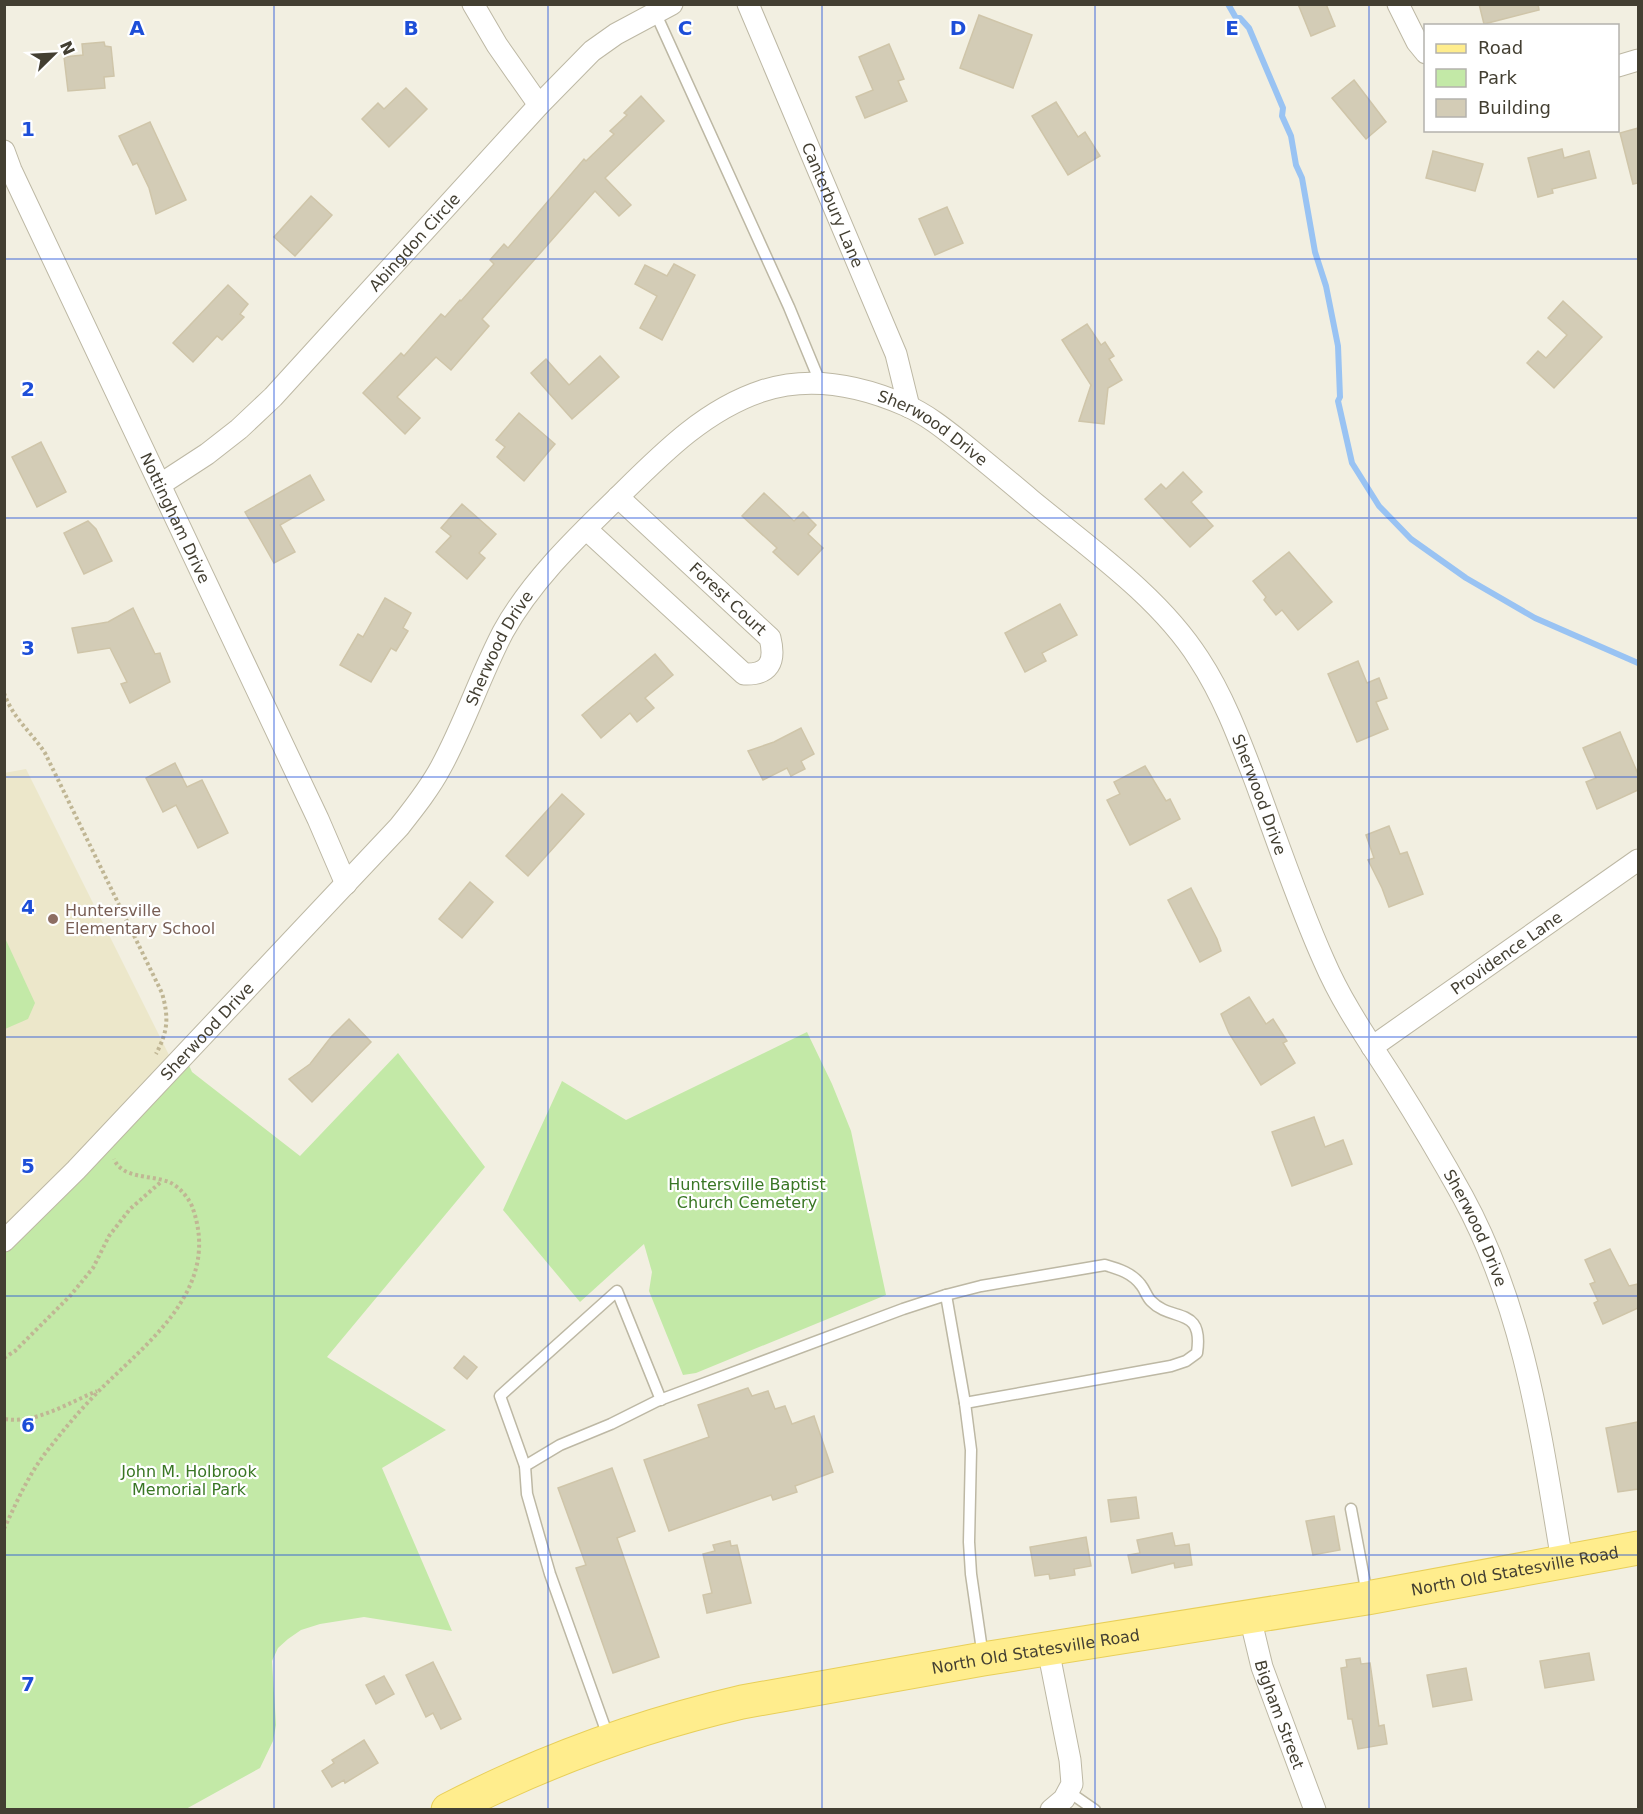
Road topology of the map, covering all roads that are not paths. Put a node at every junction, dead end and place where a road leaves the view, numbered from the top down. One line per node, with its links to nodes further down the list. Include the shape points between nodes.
1 (473, 4): 8 (street)
2 (748, 4): 11 (street, Canterbury Lane, via 896,354)
3 (1398, 4): 5 (street)
4 (664, 8): 8 (street, Abingdon Circle, via 592,51); 10 (lane)
5 (1424, 52)
6 (1638, 60): 7 (street)
7 (1619, 65)
8 (539, 105): 12 (street, Abingdon Circle, via 273,397 239,429)
9 (4, 151): 12 (street, Nottingham Drive)
10 (820, 382): 11 (street, Sherwood Drive, via 863,389); 13 (street, Sherwood Drive, via 766,389 714,413 682,437)
11 (909, 407): 17 (street, Sherwood Drive, via 935,422 1112,567 1181,634 1222,699 1322,958)
12 (160, 484): 16 (street, Nottingham Drive)
13 (618, 497): 14 (street, Sherwood Drive); 14 (street, Forest Court, via 770,638 774,651 770,666 758,675 744,674)
14 (586, 529): 16 (street, Sherwood Drive, via 513,615 442,766 422,798)
15 (1638, 860): 17 (street, Providence Lane)
16 (346, 884): 18 (street, Sherwood Drive)
17 (1372, 1047): 25 (street, Sherwood Drive, via 1465,1200 1496,1270 1526,1362)
18 (4, 1241)
19 (946, 1295): 20 (lane); 21 (lane); 21 (lane, via 1105,1265 1124,1270 1151,1301 1184,1316 1194,1324 1199,1339 1197,1353 1170,1366)
20 (661, 1400): 22 (lane, via 560,1445); 22 (lane, via 616,1291 500,1396)
21 (965, 1403): 29 (lane, via 972,1450 971,1574)
22 (525, 1466): 30 (lane, via 527,1494 550,1574)
23 (1351, 1509): 26 (lane)
24 (1638, 1548): 25 (main road, North Old Statesville Road)
25 (1562, 1561): 26 (main road, North Old Statesville Road)
26 (1367, 1598): 27 (main road, North Old Statesville Road)
27 (1250, 1617): 28 (main road, North Old Statesville Road); 35 (street, Bigham Street, via 1262,1667)
28 (1048, 1649): 29 (main road, North Old Statesville Road); 31 (street, via 1070,1760)
29 (983, 1659): 30 (main road, North Old Statesville Road, via 742,1702)
30 (609, 1739): 32 (main road, North Old Statesville Road, via 520,1774)
31 (1069, 1792): 33 (street); 34 (lane)
32 (448, 1809)
33 (1051, 1809)
34 (1095, 1809)
35 (1315, 1809)

